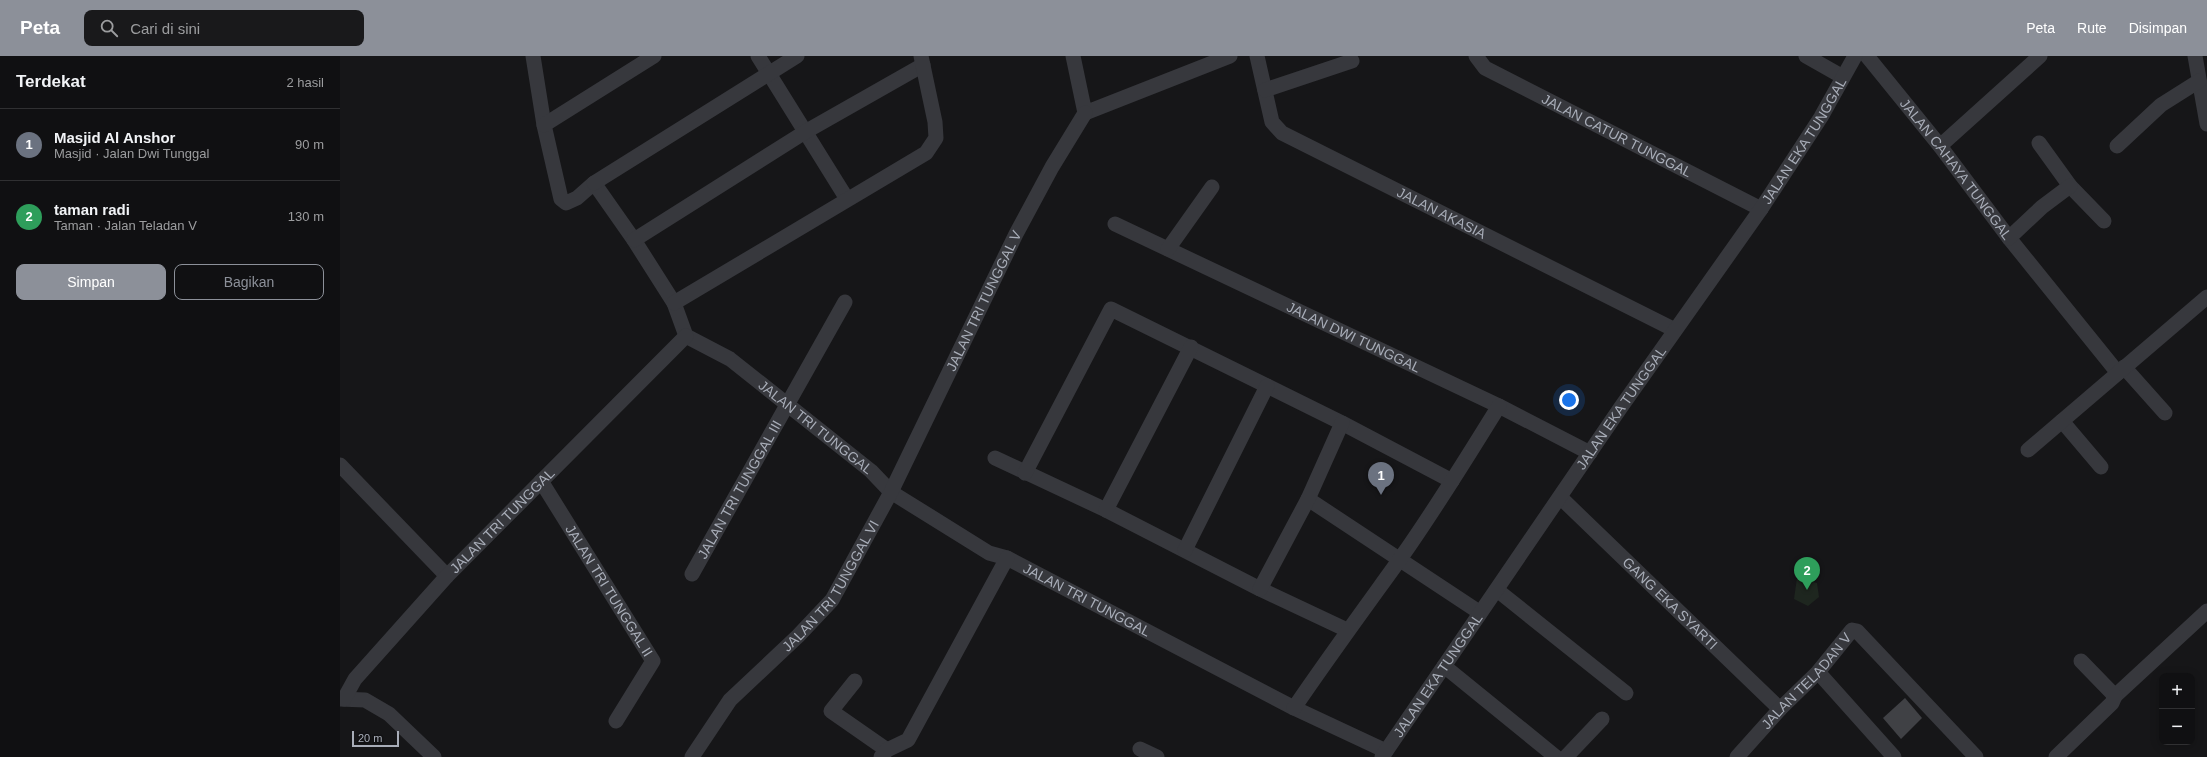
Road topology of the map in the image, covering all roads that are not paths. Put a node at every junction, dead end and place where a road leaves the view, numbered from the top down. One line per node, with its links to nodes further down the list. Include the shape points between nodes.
1 (533, 56): 22 (street)
2 (654, 56): 22 (street)
3 (758, 56): 16 (street)
4 (797, 56): 16 (street)
5 (1073, 56): 20 (street)
6 (1230, 56): 20 (street)
7 (1258, 56): 19 (street, JALAN AKASIA)
8 (1476, 56): 31 (street, JALAN CATUR TUNGGAL, via 1485,68)
9 (1806, 56): 17 (street)
10 (1855, 56): 17 (street, JALAN EKA TUNGGAL)
11 (1867, 56): 25 (street, JALAN CAHAYA TUNGGAL)
12 (2040, 56): 25 (street)
13 (2195, 56): 18 (street)
14 (922, 60): 23 (street); 30 (street, via 936,138 926,153)
15 (1352, 61): 19 (street)
16 (768, 72): 23 (street); 27 (street)
17 (1843, 77): 31 (street, JALAN EKA TUNGGAL, via 1821,117)
18 (2199, 81): 21 (street); 26 (street, via 2161,105)
19 (1265, 90): 40 (street, JALAN AKASIA, via 1272,122 1282,133)
20 (1085, 113): 58 (street, JALAN TRI TUNGGAL V, via 1016,234)
21 (2207, 124)
22 (544, 125): 27 (street, via 563,202 577,198)
23 (805, 132): 30 (street); 35 (street)
24 (2039, 143): 28 (street)
25 (1940, 146): 34 (street, JALAN CAHAYA TUNGGAL)
26 (2117, 146)
27 (594, 183): 35 (street)
28 (2070, 186): 32 (street); 34 (street, JALAN CAHAYA TUNGGAL, via 2042,207)
29 (1212, 187): 36 (street)
30 (847, 199): 39 (street)
31 (1761, 209): 40 (street, JALAN EKA TUNGGAL)
32 (2104, 222)
33 (1115, 224): 36 (street, JALAN DWI TUNGGAL)
34 (2009, 238): 43 (street)
35 (634, 240): 39 (street)
36 (1168, 249): 46 (street, JALAN DWI TUNGGAL)
37 (2207, 297): 43 (street)
38 (845, 302): 45 (street, JALAN TRI TUNGGAL III)
39 (674, 304): 41 (street)
40 (1675, 330): 51 (street, JALAN EKA TUNGGAL)
41 (686, 336): 45 (street, JALAN TRI TUNGGAL, via 730,359); 56 (street, JALAN TRI TUNGGAL)
42 (1191, 347): 44 (street); 55 (street, via 1111,309); 61 (street)
43 (2121, 370): 47 (street); 48 (street)
44 (1267, 386): 49 (street); 62 (street)
45 (786, 404): 58 (street, JALAN TRI TUNGGAL, via 871,471); 65 (street, JALAN TRI TUNGGAL III)
46 (1499, 406): 51 (street, JALAN DWI TUNGGAL); 57 (street)
47 (2165, 413)
48 (2062, 421): 50 (street); 54 (street)
49 (1342, 423): 57 (street); 60 (street)
50 (2028, 450)
51 (1590, 453): 59 (street, JALAN EKA TUNGGAL)
52 (996, 458): 55 (street)
53 (340, 465): 66 (street)
54 (2101, 466)
55 (1025, 473): 61 (street)
56 (542, 481): 66 (street, JALAN TRI TUNGGAL); 82 (street, JALAN TRI TUNGGAL II, via 653,661)
57 (1452, 481): 64 (street)
58 (891, 492): 63 (street, JALAN TRI TUNGGAL, via 989,553); 88 (street, JALAN TRI TUNGGAL VI, via 832,600 730,700)
59 (1560, 497): 68 (street, JALAN EKA TUNGGAL); 80 (street, GANG EKA SYARTI)
60 (1308, 499): 64 (street); 67 (street)
61 (1106, 510): 62 (street)
62 (1185, 550): 67 (street)
63 (1007, 558): 79 (street, JALAN TRI TUNGGAL); 84 (street, via 908,740)
64 (1400, 559): 70 (street); 71 (street)
65 (692, 574)
66 (447, 576): 78 (street, JALAN TRI TUNGGAL, via 355,679)
67 (1260, 589): 71 (street)
68 (1497, 590): 70 (street, JALAN EKA TUNGGAL); 76 (street)
69 (2207, 611): 77 (street)
70 (1479, 612): 73 (street, JALAN EKA TUNGGAL)
71 (1347, 630): 79 (street)
72 (2081, 661): 77 (street)
73 (1444, 666): 85 (street, JALAN EKA TUNGGAL); 90 (street)
74 (1818, 672): 80 (street, JALAN TELADAN V); 92 (street); 93 (street, JALAN TELADAN V, via 1852,630 1857,631)
75 (855, 681): 84 (street, via 830,711)
76 (1626, 693)
77 (2116, 696): 94 (street, via 2112,703)
78 (342, 699): 87 (street, via 365,700 383,711)
79 (1294, 708): 85 (street, JALAN TRI TUNGGAL)
80 (1780, 710): 86 (street, JALAN TELADAN V)
81 (1602, 719): 91 (street)
82 (616, 721)
83 (1140, 749): 89 (street)
84 (884, 753)
85 (1384, 754)
86 (1745, 754)
87 (434, 757)
88 (692, 757)
89 (1157, 757)
90 (1556, 757)
91 (1566, 757)
92 (1894, 757)
93 (1976, 757)
94 (2056, 757)

